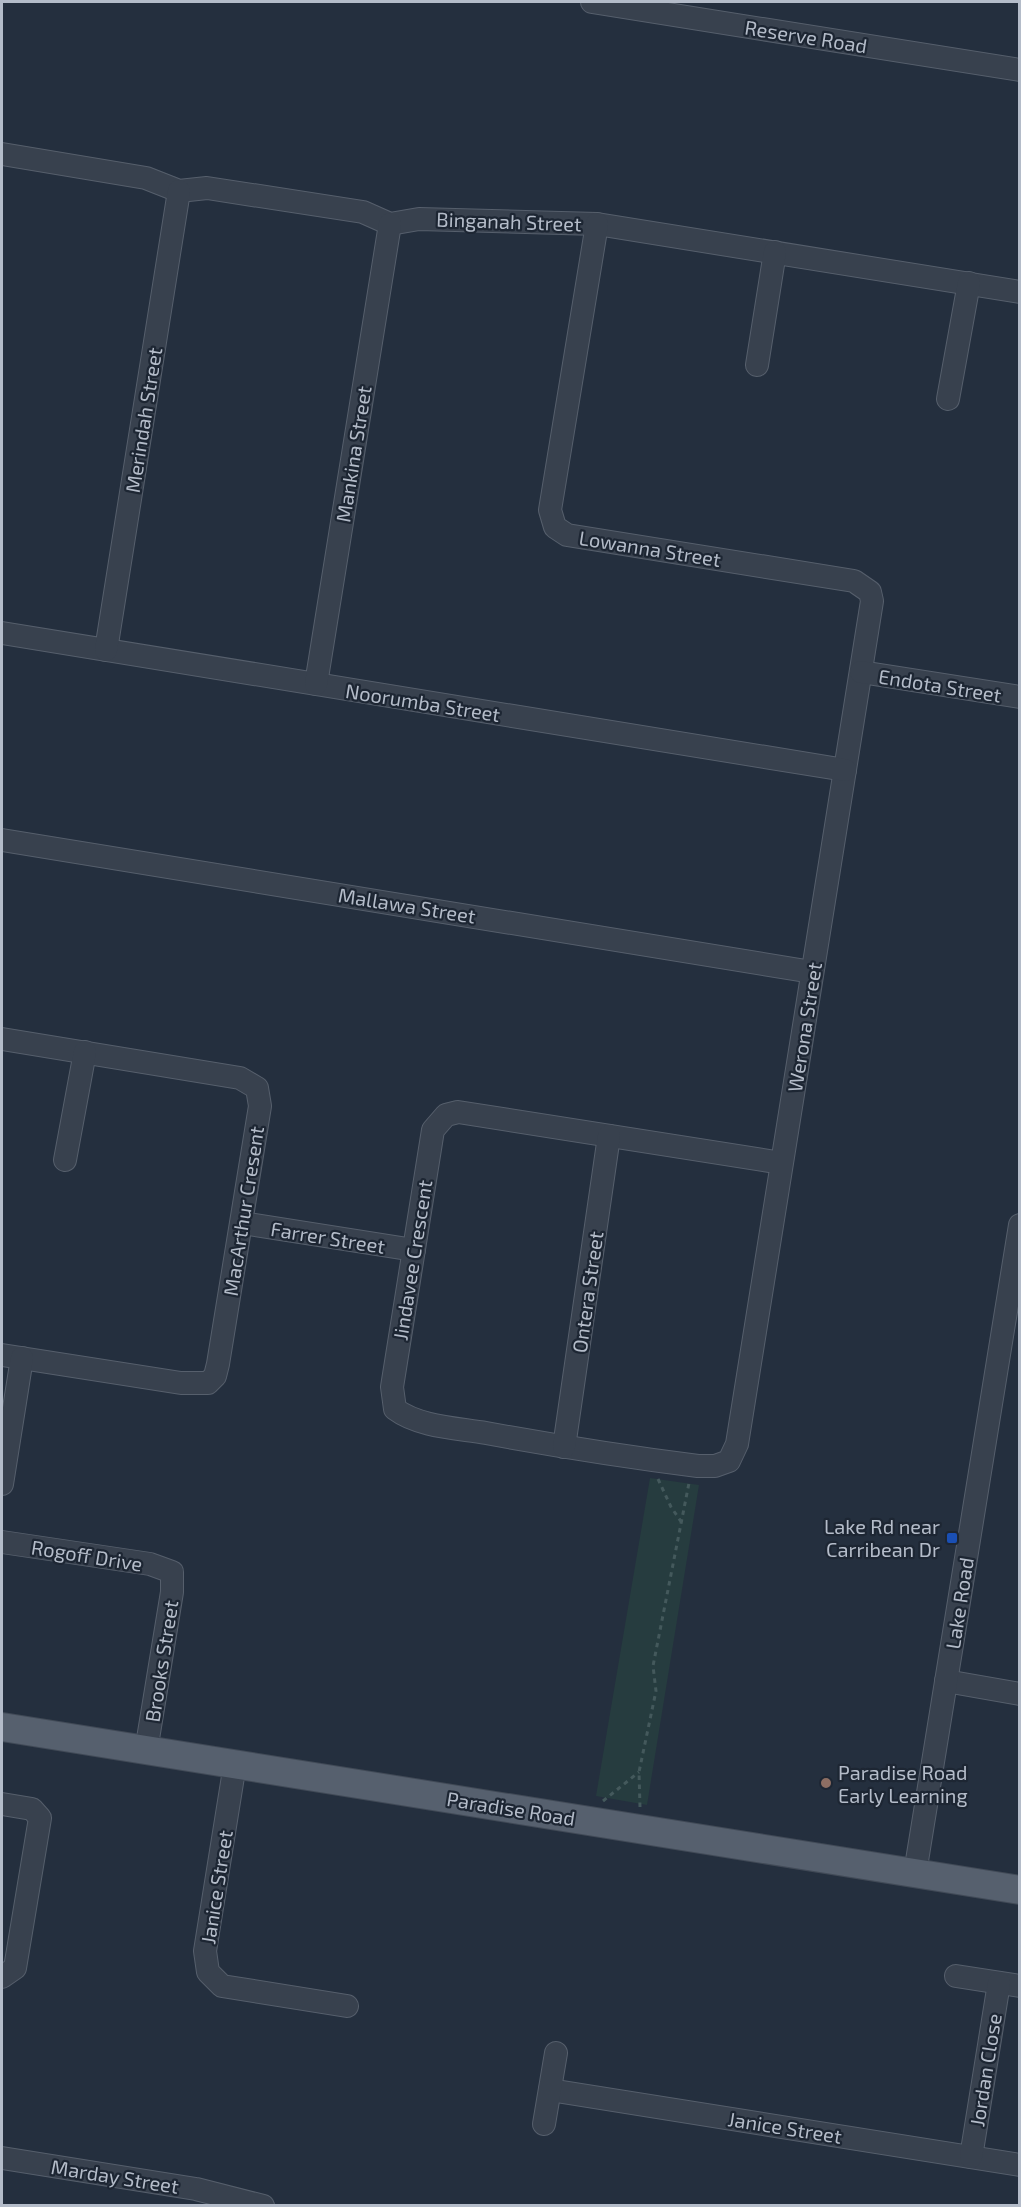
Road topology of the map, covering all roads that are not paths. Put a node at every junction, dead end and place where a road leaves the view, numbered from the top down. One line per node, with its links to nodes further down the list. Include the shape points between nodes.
1 (592, 2): 2 (street, Reserve Road)
2 (639, 5): 3 (street, Reserve Road)
3 (1020, 70)
4 (2, 154): 5 (street, via 146,178)
5 (179, 190): 6 (street, via 207,188 363,212); 15 (street, Merindah Street)
6 (390, 224): 7 (street, Binganah Street, via 419,219); 17 (street, Mankina Street)
7 (597, 224): 8 (street, Binganah Street); 13 (street, Lowanna Street, via 550,510 555,527 567,535 854,581)
8 (775, 252): 9 (street, Binganah Street); 11 (street)
9 (969, 284): 10 (street, Binganah Street); 12 (street)
10 (1020, 291)
11 (757, 365)
12 (948, 399)
13 (870, 592): 16 (street, Werona Street)
14 (2, 633): 15 (street, Noorumba Street)
15 (106, 650): 17 (street, Noorumba Street)
16 (861, 672): 18 (street, Endota Street); 19 (street, Werona Street)
17 (316, 684): 19 (street, Noorumba Street)
18 (1020, 697)
19 (845, 770): 21 (street, Werona Street)
20 (2, 840): 21 (street, Mallawa Street)
21 (812, 972): 26 (street, Werona Street)
22 (2, 1039): 23 (street, MacArthur Cresent)
23 (85, 1052): 25 (street); 27 (street, MacArthur Cresent, via 223,1074 256,1088 260,1106)
24 (609, 1136): 26 (street, Jindavee Crescent); 29 (street, Jindavee Crescent, via 458,1112 446,1115 433,1130); 31 (street, Ontera Street)
25 (65, 1160)
26 (782, 1163): 32 (street, Werona Street, via 736,1444)
27 (242, 1223): 29 (street, Farrer Street); 30 (street, MacArthur Cresent, via 218,1364 208,1383 181,1383)
28 (1020, 1225): 36 (street, Lake Road)
29 (414, 1250): 31 (street, Jindavee Crescent, via 392,1387 395,1409 408,1419)
30 (12, 1356): 33 (street)
31 (564, 1447): 32 (street, Jindavee Crescent, via 698,1466)
32 (729, 1461)
33 (2, 1484)
34 (2, 1542): 35 (street, Rogoff Drive, via 150,1564)
35 (172, 1572): 39 (street, Brooks Street)
36 (946, 1681): 37 (street); 42 (street, Lake Road)
37 (1020, 1694)
38 (2, 1727): 39 (main road, Paradise Road)
39 (146, 1751): 40 (main road, Paradise Road)
40 (235, 1764): 42 (main road, Paradise Road); 47 (street, Janice Street, via 205,1951 208,1972 222,1986)
41 (2, 1804): 45 (street, via 32,1809 40,1818 15,1968)
42 (915, 1873): 43 (main road, Paradise Road)
43 (1020, 1890)
44 (956, 1976): 46 (street, Jordan Close)
45 (2, 1977)
46 (1009, 1984): 51 (street, Jordan Close)
47 (347, 2006)
48 (556, 2053): 49 (street)
49 (550, 2090): 50 (street); 51 (street, Janice Street)
50 (544, 2124)
51 (971, 2157): 53 (street, Janice Street)
52 (2, 2158): 54 (street, Marday Street, via 196,2189)
53 (1020, 2165)
54 (263, 2205)

